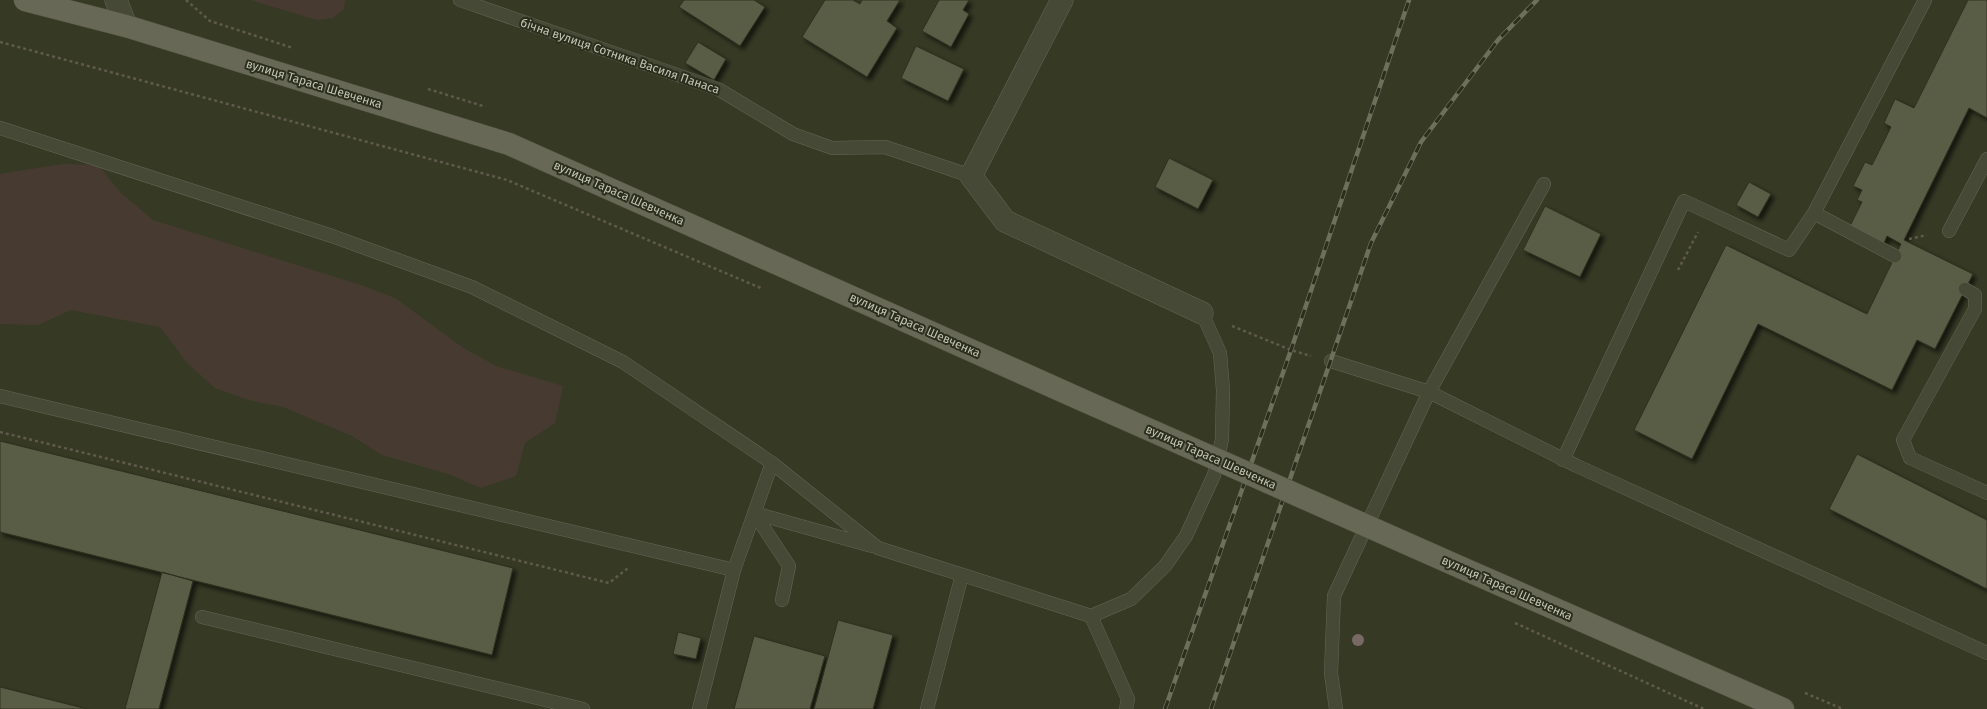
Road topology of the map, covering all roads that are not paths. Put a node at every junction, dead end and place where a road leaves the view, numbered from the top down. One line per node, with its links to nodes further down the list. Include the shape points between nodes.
1 (25, 0): 6 (main road, вулиця Тараса Шевченка)
2 (116, 0): 6 (street)
3 (460, 0): 9 (lane, бічна вулиця Сотника Василя Панаса, via 718,89 793,134 825,146 884,147)
4 (1062, 0): 9 (street)
5 (1925, 0): 11 (lane)
6 (126, 26): 35 (main road, вулиця Тараса Шевченка, bridge, via 509,144)
7 (0, 128): 20 (lane, via 332,236 472,287 623,362)
8 (1987, 159): 12 (lane)
9 (972, 176): 15 (street, via 1004,221)
10 (1544, 184): 17 (lane)
11 (1814, 213): 13 (lane); 19 (lane, via 1789,250 1684,201)
12 (1949, 231)
13 (1895, 256)
14 (1965, 289): 21 (lane, via 1975,295 1975,309 1903,440 1910,458)
15 (1202, 313): 28 (lane, via 1220,353 1223,390 1222,439 1214,475 1186,536 1165,566 1131,599)
16 (1331, 361): 17 (lane)
17 (1429, 392): 19 (lane); 34 (lane, via 1334,596 1331,673)
18 (0, 396): 24 (lane)
19 (1563, 460): 29 (lane)
20 (772, 463): 22 (lane); 23 (lane)
21 (1987, 493)
22 (754, 513): 23 (lane); 24 (lane); 26 (lane, via 789,566)
23 (878, 548): 25 (lane)
24 (734, 570): 31 (lane)
25 (962, 575): 28 (lane); 32 (lane)
26 (782, 600)
27 (202, 616): 30 (lane)
28 (1091, 616): 33 (lane, via 1128,699)
29 (1987, 653)
30 (583, 709)
31 (699, 709)
32 (927, 709)
33 (1126, 709)
34 (1336, 709)
35 (1783, 709)

